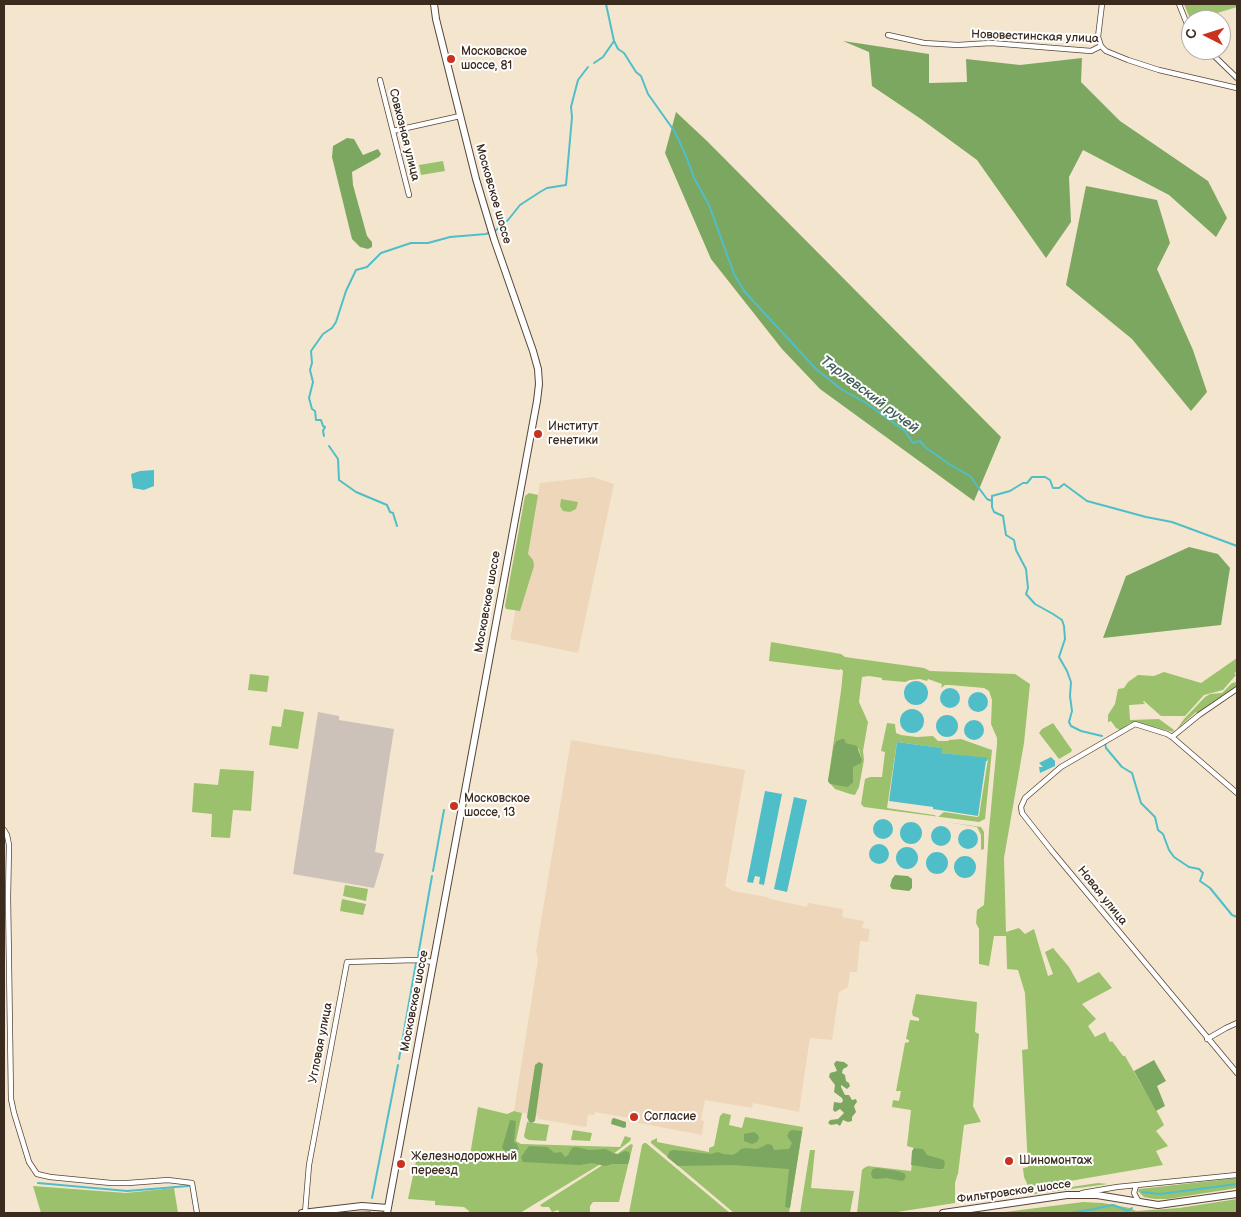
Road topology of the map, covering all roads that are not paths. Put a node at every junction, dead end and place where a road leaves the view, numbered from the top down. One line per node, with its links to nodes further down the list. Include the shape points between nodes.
1 (434, 4): 9 (main road, Московское шоссе)
2 (1102, 4): 4 (street, via 1098,36)
3 (888, 35): 4 (street, Нововестинская улица, via 958,45 990,43 1091,50)
4 (1101, 46): 8 (street, Нововестинская улица, via 1113,54 1159,70)
5 (1218, 60): 6 (street)
6 (1237, 78)
7 (380, 80): 10 (street, Совхозная улица)
8 (1237, 88)
9 (460, 116): 10 (street); 16 (main road, Московское шоссе, via 494,239 533,351 539,384)
10 (393, 131): 11 (street, Совхозная улица)
11 (409, 195)
12 (1237, 689): 13 (street)
13 (1172, 737): 14 (street); 18 (street, Новая улица, via 1135,724 1061,767 1025,798 1021,811)
14 (1237, 793)
15 (4, 830): 26 (street, via 9,845 12,1099 29,1162 37,1174 50,1177 111,1183 168,1180 192,1183)
16 (434, 962): 25 (main road, Московское шоссе); 27 (street, Угловая улица, via 347,962)
17 (1237, 1023): 18 (street)
18 (1208, 1038): 19 (street, Новая улица)
19 (1237, 1073)
20 (1237, 1176): 21 (street)
21 (1136, 1186): 23 (street); 24 (street, via 1134,1193)
22 (1237, 1194): 24 (main road, Фильтровское шоссе, via 1171,1204)
23 (1067, 1196): 24 (main road, Фильтровское шоссе, via 1097,1195); 28 (main road, Фильтровское шоссе)
24 (1140, 1202)
25 (387, 1211): 27 (main road, via 362,1206)
26 (197, 1213)
27 (303, 1213)
28 (943, 1213)

